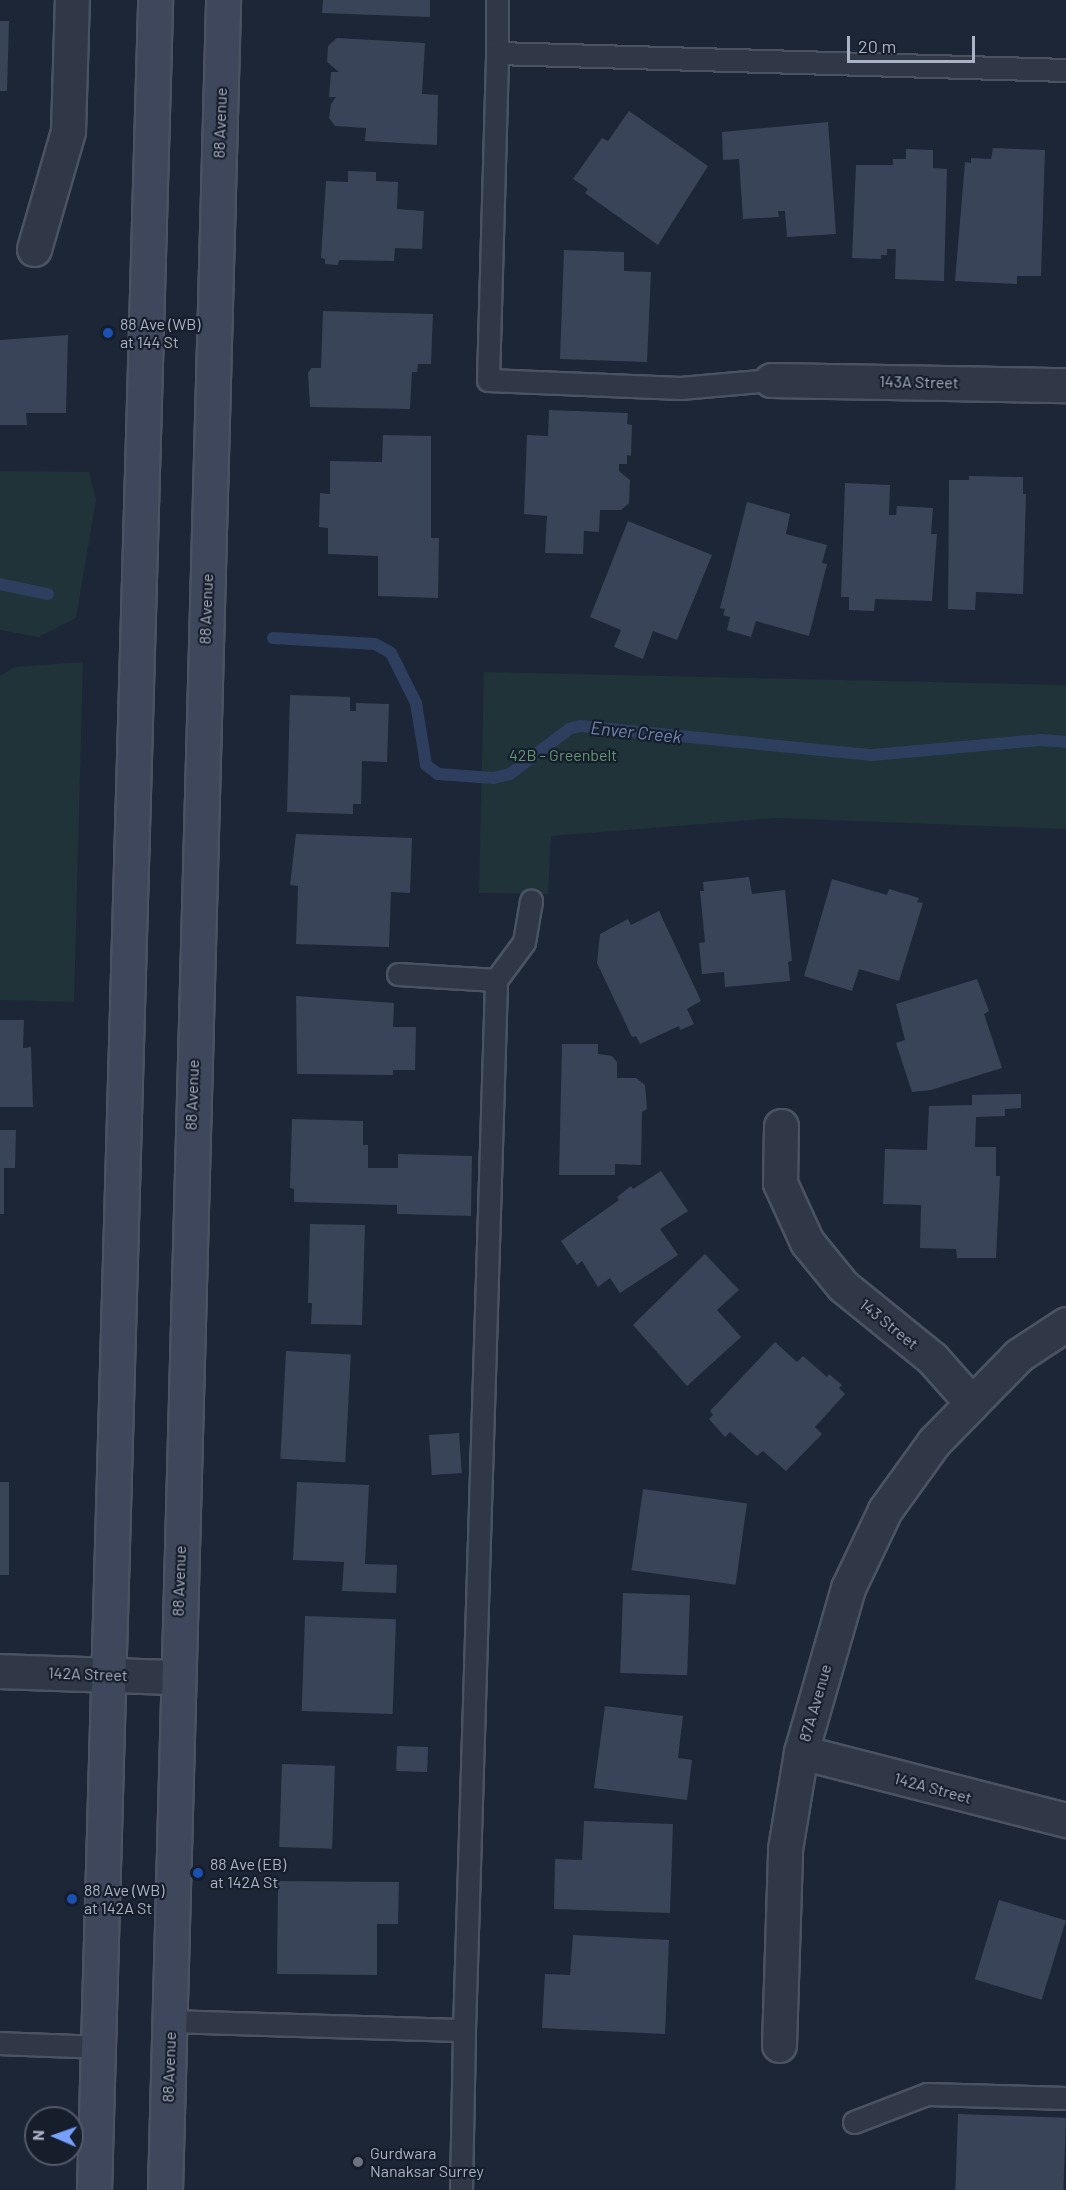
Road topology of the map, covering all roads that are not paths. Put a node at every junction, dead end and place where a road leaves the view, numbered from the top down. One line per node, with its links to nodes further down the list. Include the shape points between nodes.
1 (72, 0): 7 (street, via 68,130)
2 (155, 0): 17 (main road)
3 (224, 0): 18 (main road, 88 Avenue)
4 (497, 0): 5 (lane)
5 (497, 53): 6 (lane); 8 (lane, via 488,380 680,388)
6 (1066, 70)
7 (34, 249)
8 (771, 380): 9 (street, 143A Street)
9 (1066, 385)
10 (531, 901): 12 (lane, via 524,942)
11 (398, 974): 12 (lane)
12 (496, 980): 22 (lane)
13 (781, 1126): 15 (street, 143 Street, via 780,1183 807,1242 843,1286 932,1358)
14 (1066, 1324): 15 (street, via 1019,1355)
15 (972, 1403): 19 (street, 87A Avenue, via 934,1442 885,1510 864,1551 848,1588)
16 (0, 1671): 17 (street, 142A Street)
17 (108, 1674): 18 (street, 142A Street); 25 (main road)
18 (176, 1677): 21 (main road, 88 Avenue)
19 (801, 1752): 20 (street, 142A Street); 24 (street, 87A Avenue, via 786,1849)
20 (1066, 1820)
21 (171, 2021): 22 (lane); 29 (main road, 88 Avenue)
22 (464, 2030): 30 (lane)
23 (0, 2043): 25 (lane)
24 (779, 2045)
25 (98, 2046): 28 (main road)
26 (1066, 2098): 27 (lane, via 927,2094)
27 (854, 2122)
28 (94, 2190)
29 (165, 2190)
30 (461, 2190)

